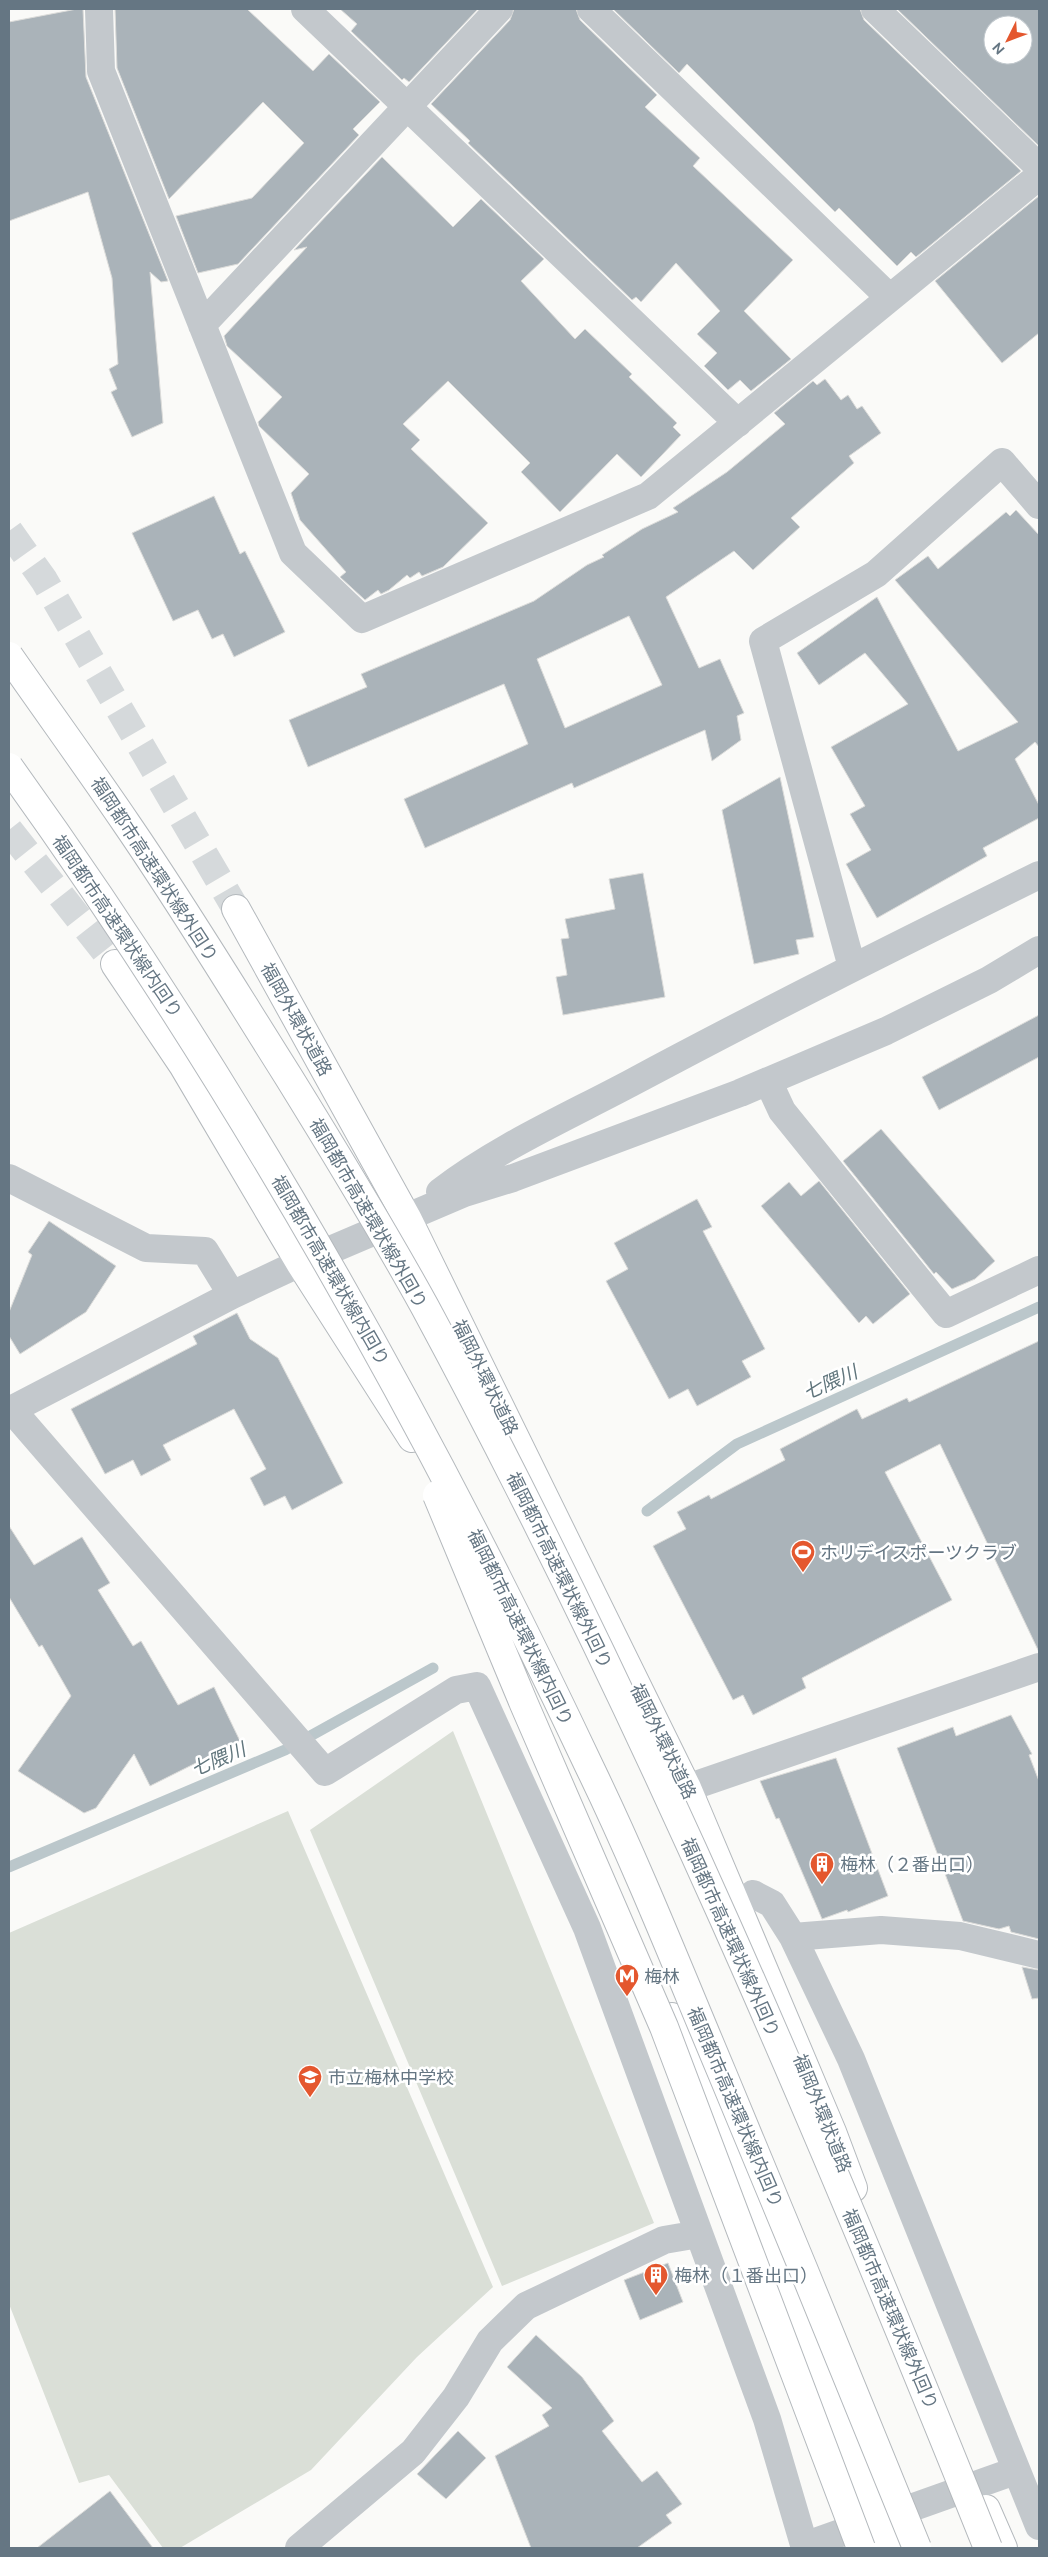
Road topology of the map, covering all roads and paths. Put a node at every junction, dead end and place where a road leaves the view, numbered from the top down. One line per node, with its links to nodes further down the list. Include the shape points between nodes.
1 (99, 9): 10 (street, via 102,71)
2 (305, 9): 6 (street)
3 (499, 9): 6 (street)
4 (591, 9): 9 (street)
5 (875, 9): 7 (street)
6 (406, 107): 10 (street); 11 (street)
7 (1039, 167)
8 (1039, 176): 9 (street)
9 (890, 298): 11 (street)
10 (202, 325): 11 (street, via 293,553 362,619 648,496)
11 (738, 423)
12 (1039, 505): 19 (street, via 1002,462 876,574 763,642)
13 (9, 656): 34 (highway, 福岡都市高速環状線外回り, bridge, via 128,825 243,1004 423,1303 535,1517 645,1743)
14 (9, 768): 26 (highway, 福岡都市高速環状線内回り, bridge, via 76,860 197,1046)
15 (1039, 875): 19 (street)
16 (236, 909): 22 (highway, 福岡外環状道路)
17 (1039, 950): 20 (street, via 989,980 886,1031)
18 (115, 964): 23 (highway, via 183,1065)
19 (852, 967): 22 (street, via 509,1148 457,1179)
20 (768, 1082): 22 (street, via 539,1169 464,1193); 24 (street, via 782,1111 946,1314)
21 (9, 1178): 25 (street, via 146,1248 205,1251)
22 (407, 1218): 23 (street); 29 (highway, 福岡外環状道路)
23 (300, 1263): 25 (street); 37 (highway, via 419,1450 730,2144)
24 (1039, 1270)
25 (232, 1295): 27 (street)
26 (370, 1335): 41 (highway, bridge, via 524,1704 664,2027); 43 (highway, 福岡都市高速環状線内回り, bridge, via 481,1544 592,1772 692,2001)
27 (10, 1410): 33 (street, via 325,1772 456,1690 477,1686 587,1928)
28 (1039, 1667): 29 (street)
29 (687, 1788): 30 (highway, 福岡外環状道路)
30 (738, 1907): 31 (street, via 753,1894 772,1904); 36 (highway, 福岡外環状道路, via 832,2132 925,2377)
31 (793, 1938): 32 (street, via 881,1930 960,1936); 35 (street, via 851,2059)
32 (1039, 1954)
33 (699, 2234): 39 (street, via 767,2418); 40 (street, via 664,2240 526,2306 490,2341 456,2397 413,2452)
34 (899, 2326): 44 (highway, 福岡都市高速環状線外回り, bridge); 45 (highway, bridge)
35 (1015, 2472): 36 (street); 38 (street)
36 (975, 2485): 37 (street); 46 (highway, 福岡外環状道路)
37 (876, 2521): 39 (street); 42 (highway)
38 (1039, 2526)
39 (804, 2547)
40 (299, 2548)
41 (861, 2548)
42 (888, 2548)
43 (917, 2548)
44 (988, 2548)
45 (998, 2548)
46 (1003, 2548)

